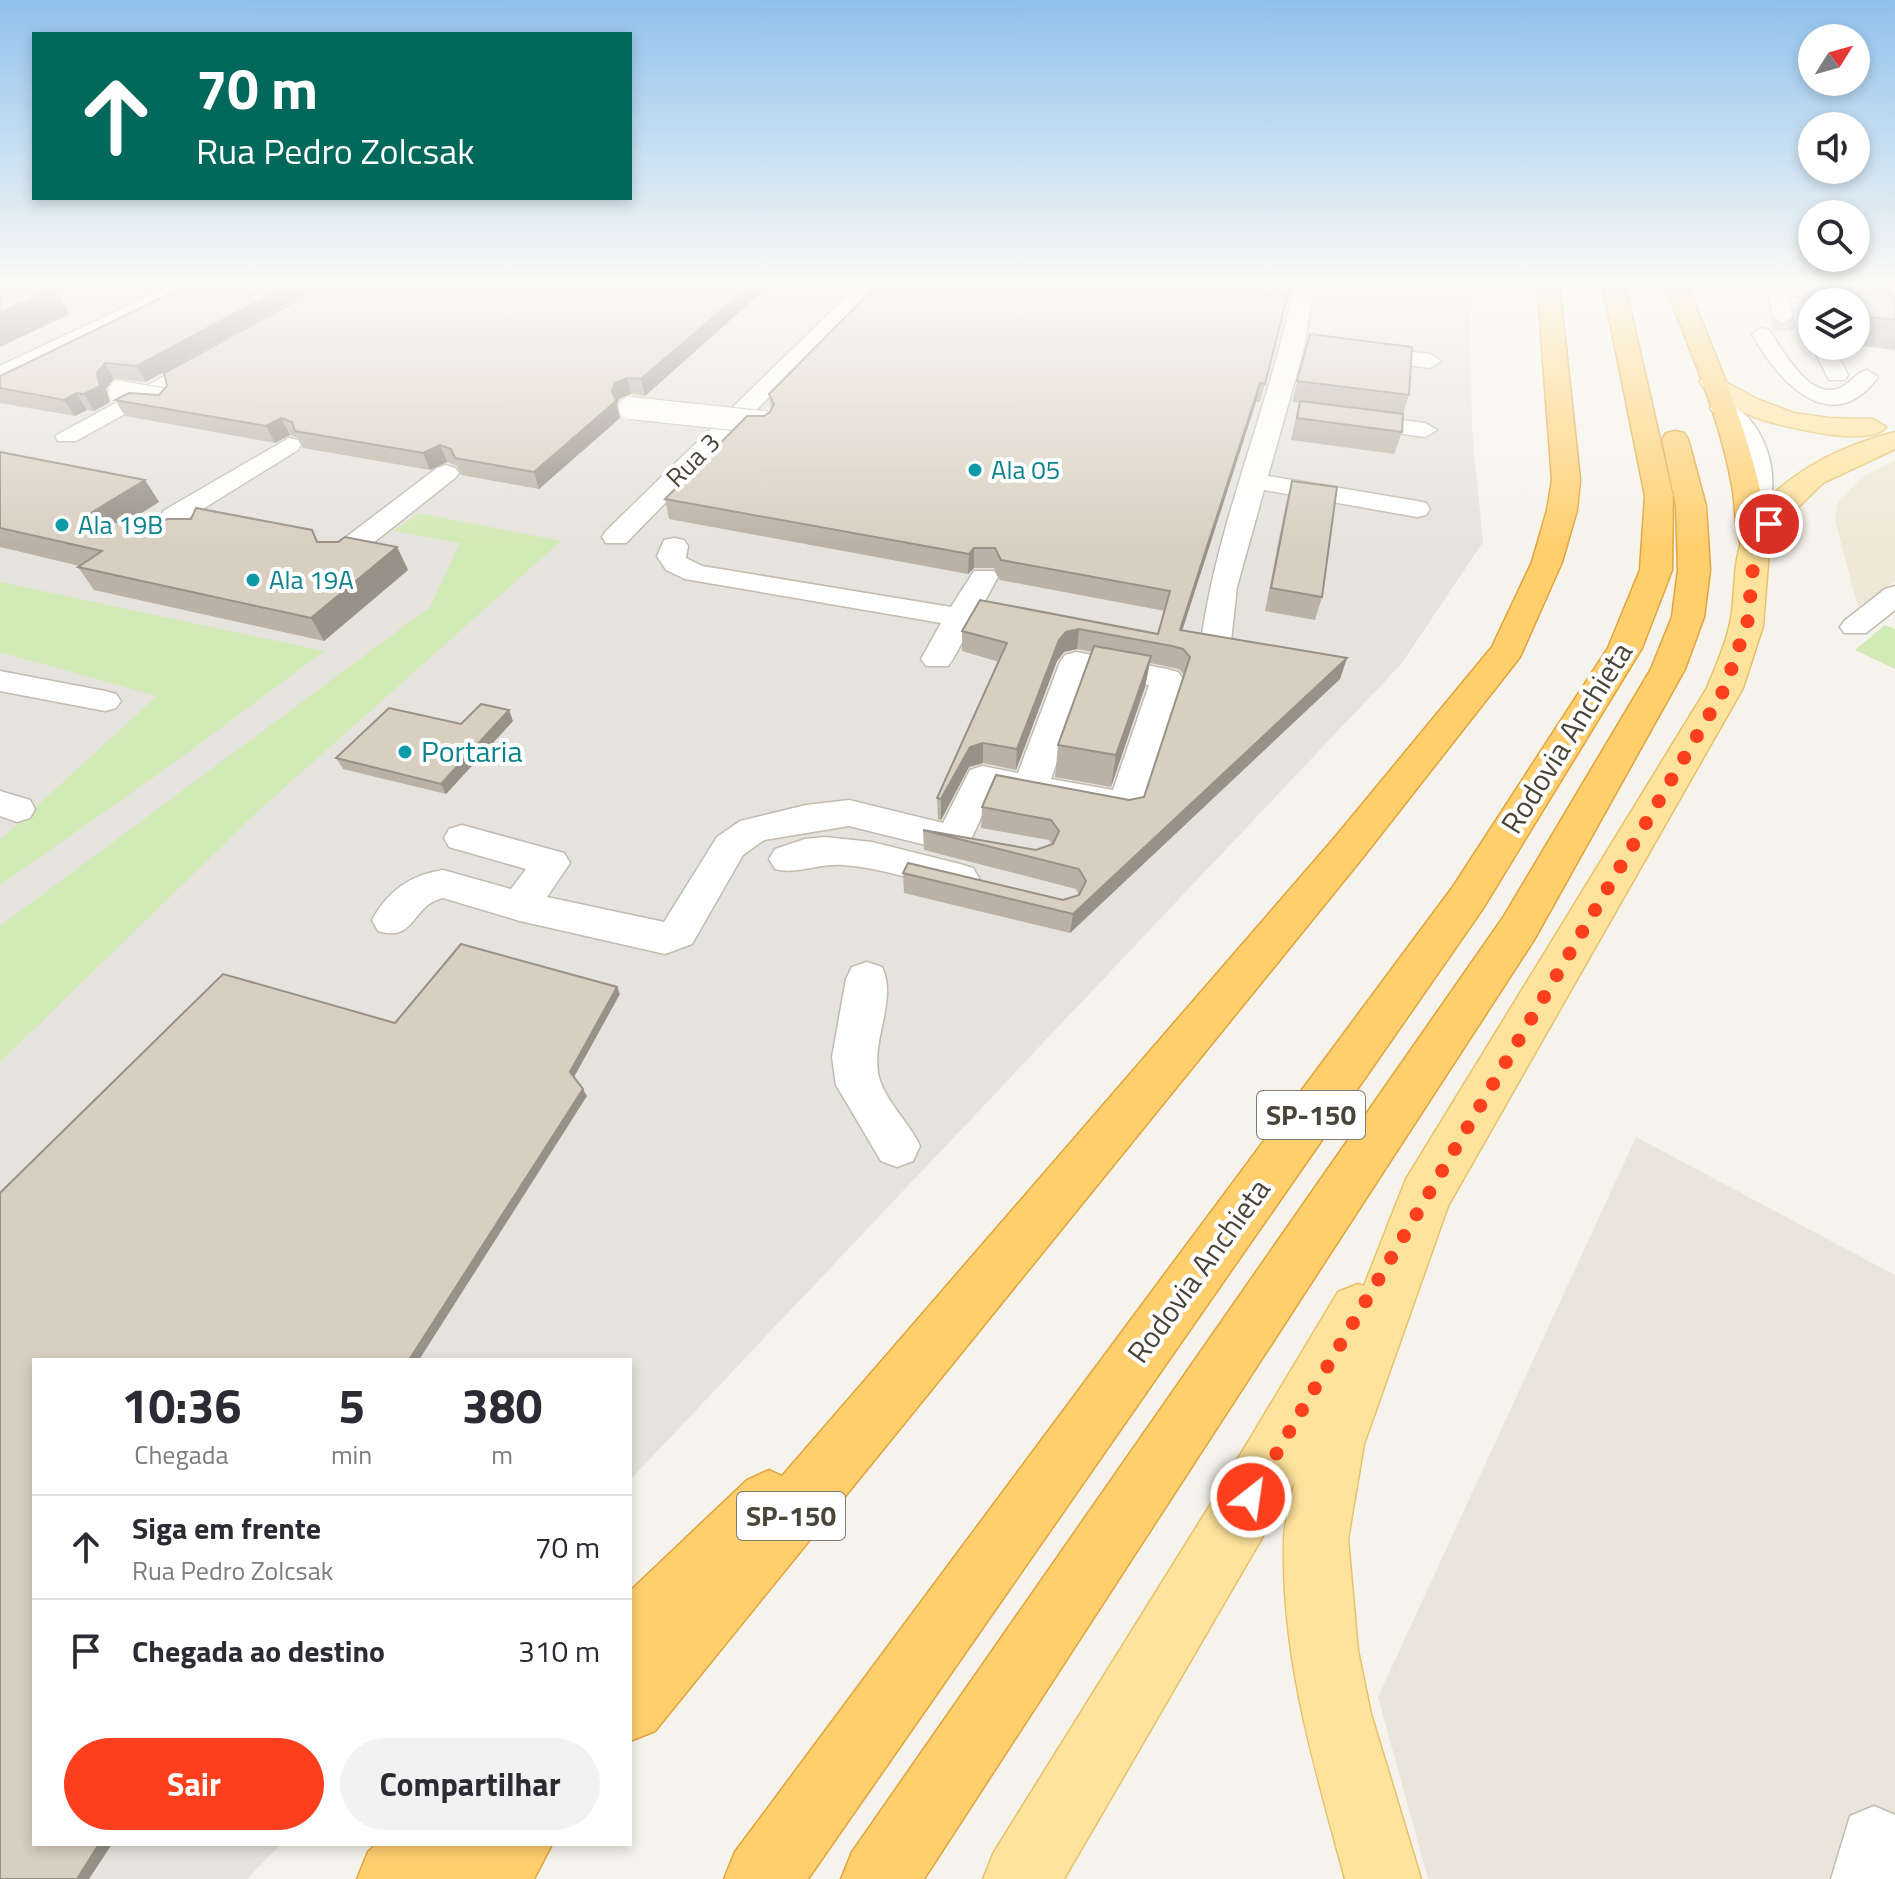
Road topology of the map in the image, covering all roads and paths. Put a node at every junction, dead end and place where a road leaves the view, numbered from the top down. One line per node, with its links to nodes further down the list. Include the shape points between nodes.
1 (188, 370): 18 (street)
2 (784, 370): 25 (street, Rua 3)
3 (1292, 370): 14 (street)
4 (1556, 370): 45 (highway, SP-150, via 1566,480 1562,510 1547,562 1508,650)
5 (1632, 370): 52 (highway, Rodovia Anchieta / SP-150, via 1659,496 1656,570 1625,648 1467,899)
6 (1658, 370): 53 (highway, Rodovia Anchieta / SP-150, via 1691,506 1694,570 1688,617 1668,669 1519,928)
7 (1707, 370): 10 (highway)
8 (1788, 370): 9 (street, via 1801,386 1837,397 1875,370 1831,375)
9 (1830, 370)
10 (1711, 381): 16 (main road, via 1741,402 1794,421); 23 (highway)
11 (120, 392): 12 (street, bridge)
12 (163, 399)
13 (630, 408): 15 (street, bridge)
14 (1276, 410): 17 (street); 21 (street)
15 (762, 422)
16 (1888, 429): 23 (main road, via 1825,469)
17 (1425, 430)
18 (67, 436)
19 (289, 445): 24 (street, via 172,517 172,529)
20 (446, 473): 27 (street)
21 (1255, 481): 22 (street); 31 (street, via 1223,587)
22 (1417, 509)
23 (1754, 527): 44 (main road, via 1748,620 1725,688)
24 (194, 533)
25 (616, 537)
26 (674, 546): 28 (street, via 671,556 676,564 709,575 949,637)
27 (339, 556)
28 (984, 577)
29 (1895, 595): 30 (street)
30 (1855, 627)
31 (1216, 641)
32 (0, 681): 33 (street)
33 (105, 701)
34 (1030, 788): 34 (street, via 1126,805 1167,679 1076,662); 36 (street, via 982,778)
35 (462, 838): 40 (street, via 551,863)
36 (954, 839): 37 (street); 40 (street, via 849,813 753,830 730,846 678,933 665,938)
37 (994, 846)
38 (788, 859): 39 (street, via 813,850 836,852)
39 (991, 885)
40 (520, 906): 41 (street, via 431,885 413,894)
41 (392, 920)
42 (867, 979): 43 (street, via 854,1057 858,1085)
43 (897, 1146)
44 (1425, 1196): 54 (main road); 55 (main road, via 1333,1444 1316,1539 1336,1714)
45 (952, 1325): 46 (highway); 47 (highway, SP-150)
46 (632, 1636)
47 (632, 1704)
48 (427, 1846): 50 (highway)
49 (512, 1846): 51 (highway)
50 (395, 1879)
51 (485, 1879)
52 (762, 1879)
53 (879, 1879)
54 (1021, 1879)
55 (1383, 1879)

